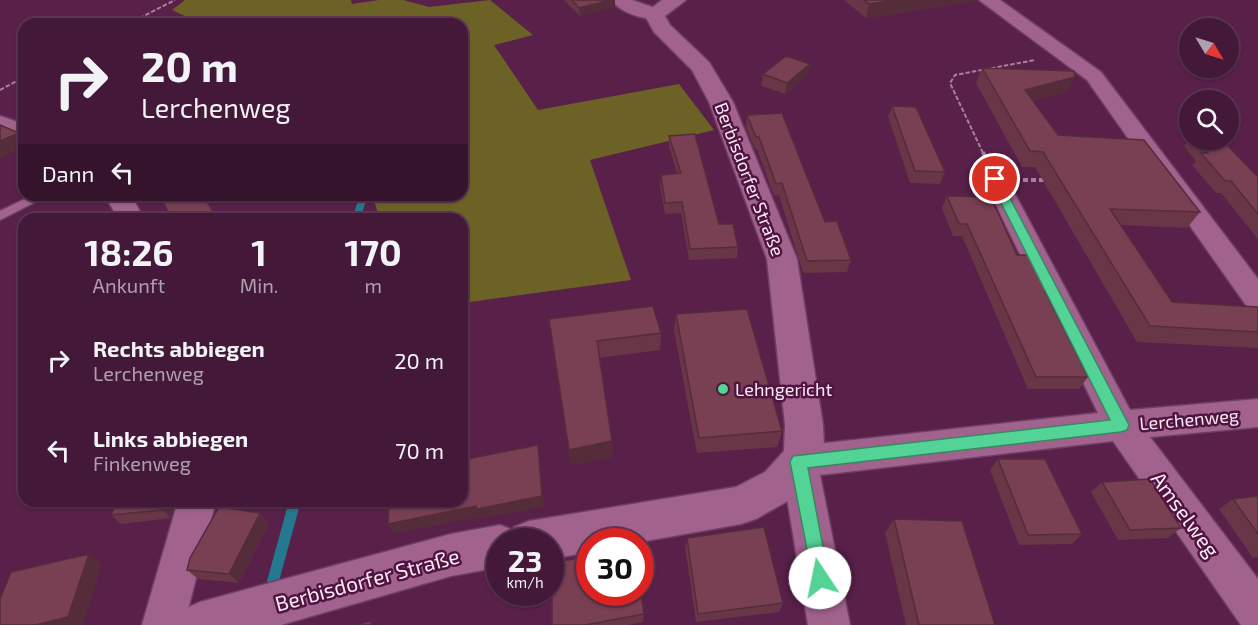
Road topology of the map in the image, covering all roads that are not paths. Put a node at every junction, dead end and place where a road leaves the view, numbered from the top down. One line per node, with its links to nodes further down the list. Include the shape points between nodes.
1 (620, 0): 3 (street, via 630,7)
2 (988, 0): 9 (street, via 1094,76)
3 (665, 7): 12 (street, Berbisdorfer Straße, via 661,28 701,67 721,102 782,259 804,425 805,447)
4 (0, 123): 5 (street)
5 (18, 130)
6 (995, 179): 11 (street, Amselweg)
7 (31, 201): 8 (lane)
8 (0, 216)
9 (1258, 300)
10 (1258, 413): 11 (street, Lerchenweg)
11 (1121, 425): 12 (street, Lerchenweg); 16 (street, Amselweg)
12 (799, 462): 14 (street, via 779,485 741,505); 19 (street)
13 (195, 507): 17 (street)
14 (564, 536)
15 (486, 549): 18 (street, Berbisdorfer Straße)
16 (1256, 606)
17 (163, 625)
18 (200, 625)
19 (829, 625)

